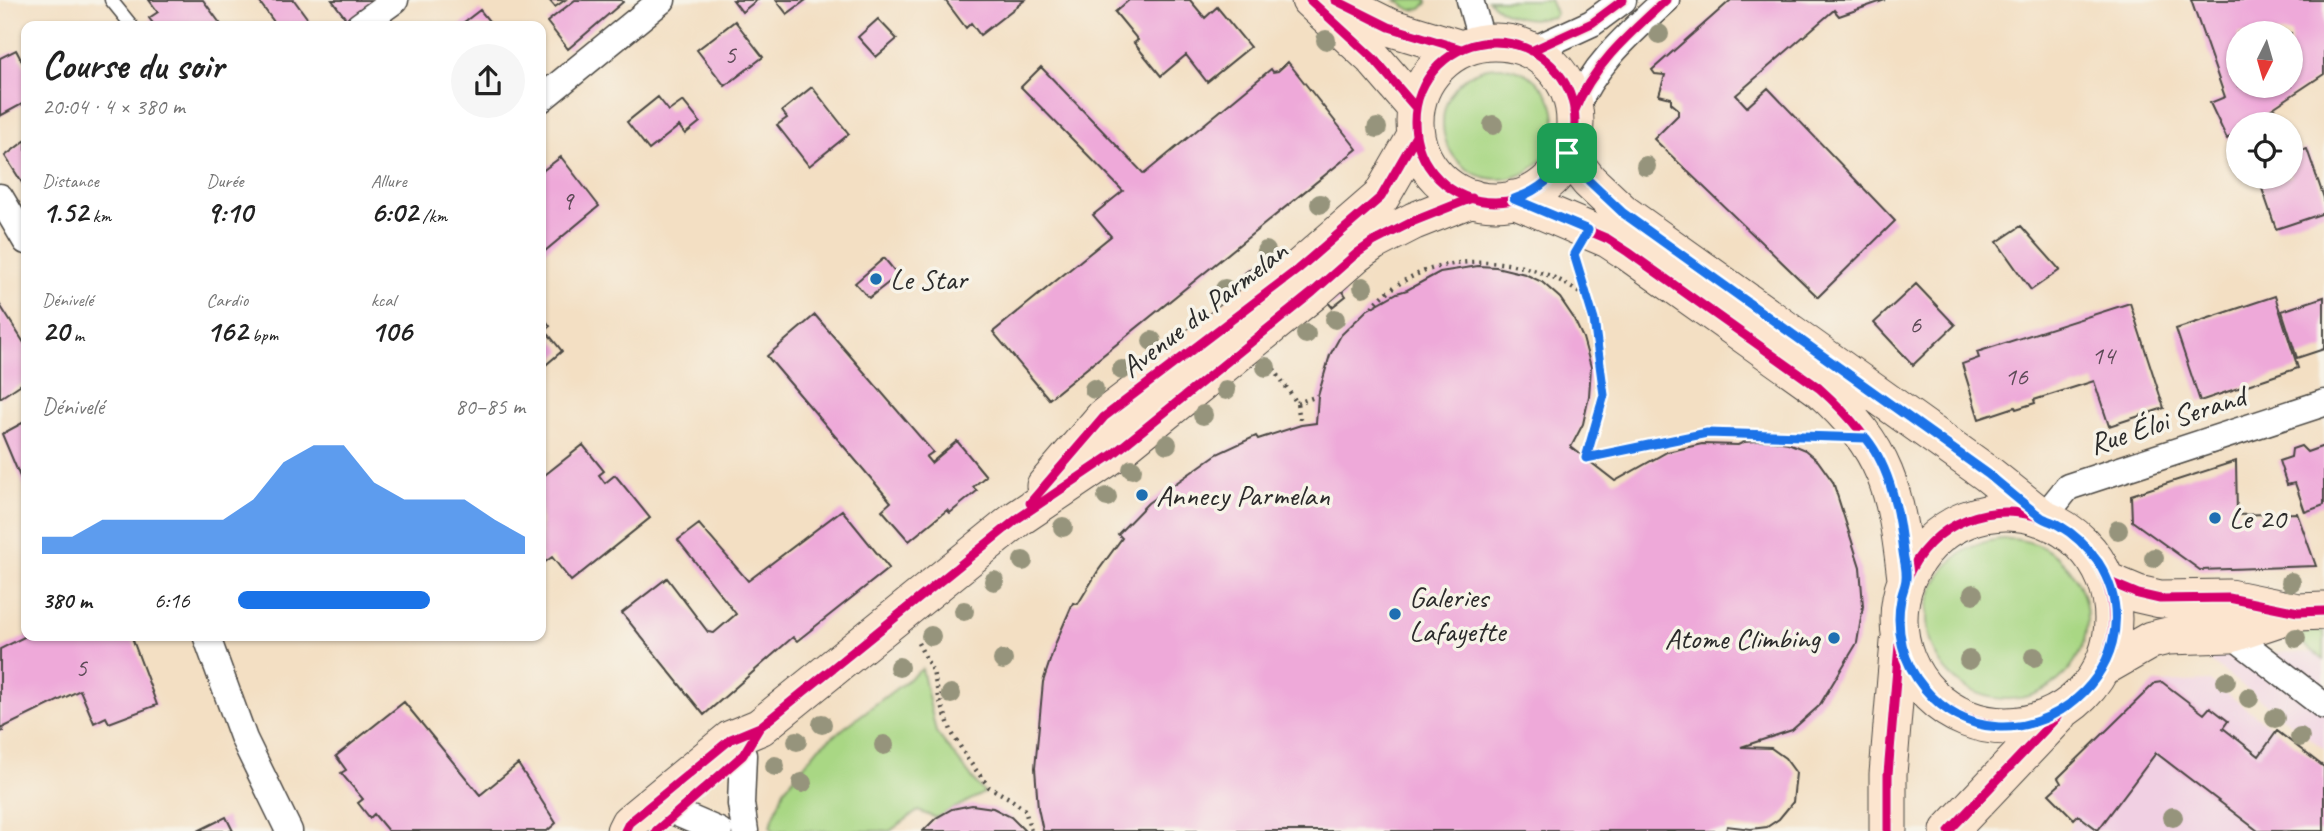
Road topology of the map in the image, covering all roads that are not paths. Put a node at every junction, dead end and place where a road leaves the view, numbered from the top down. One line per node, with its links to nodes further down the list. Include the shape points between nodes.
1 (111, 0): 9 (lane)
2 (395, 0): 10 (street)
3 (662, 0): 13 (street)
4 (1310, 0): 15 (main road, via 1382,67)
5 (1335, 0): 11 (main road, via 1389,27)
6 (1470, 0): 11 (street)
7 (1623, 0): 12 (street, via 1592,23)
8 (1666, 0): 14 (street, via 1615,48 1580,95)
9 (128, 21)
10 (366, 21)
11 (1472, 46): 12 (main road, via 1507,43); 15 (main road, via 1431,73 1419,96)
12 (1531, 51): 14 (main road, via 1560,76)
13 (546, 95)
14 (1574, 112): 16 (main road)
15 (1416, 122): 18 (main road, via 1421,153 1435,175); 23 (main road, Avenue du Parmelan, via 1381,197 1297,270 1104,417)
16 (1567, 153): 19 (main road, via 1545,183); 22 (main road, via 1623,213)
17 (0, 197): 20 (street)
18 (1472, 198): 19 (main road); 23 (main road, Avenue du Parmelan, via 1373,242 1112,455)
19 (1514, 199): 24 (main road, via 1628,252 1837,404 1866,438 1890,486)
20 (21, 233)
21 (2324, 403): 22 (street, Rue Éloi Serand, via 2068,487)
22 (2043, 518): 24 (main road, via 2002,512 1962,521 1929,544); 25 (main road, via 2075,536)
23 (1017, 519): 33 (main road, Avenue du Parmelan)
24 (1906, 579): 27 (main road)
25 (2107, 581): 26 (main road, via 2160,599 2229,598); 30 (main road, via 2113,634)
26 (2311, 611): 28 (main road)
27 (1899, 634): 32 (main road, via 1923,687 1961,716 2007,727); 39 (main road)
28 (2231, 634): 30 (main road, via 2151,640); 31 (street)
29 (208, 641): 35 (street, via 244,739)
30 (2102, 668): 32 (main road)
31 (2324, 706)
32 (2063, 711): 40 (main road)
33 (751, 741): 34 (main road, Avenue du Parmelan); 36 (main road, Avenue du Parmelan, via 731,739 629,822); 38 (street, via 741,804)
34 (667, 822): 37 (street)
35 (289, 831)
36 (625, 831)
37 (719, 831)
38 (745, 831)
39 (1888, 831)
40 (1949, 831)

